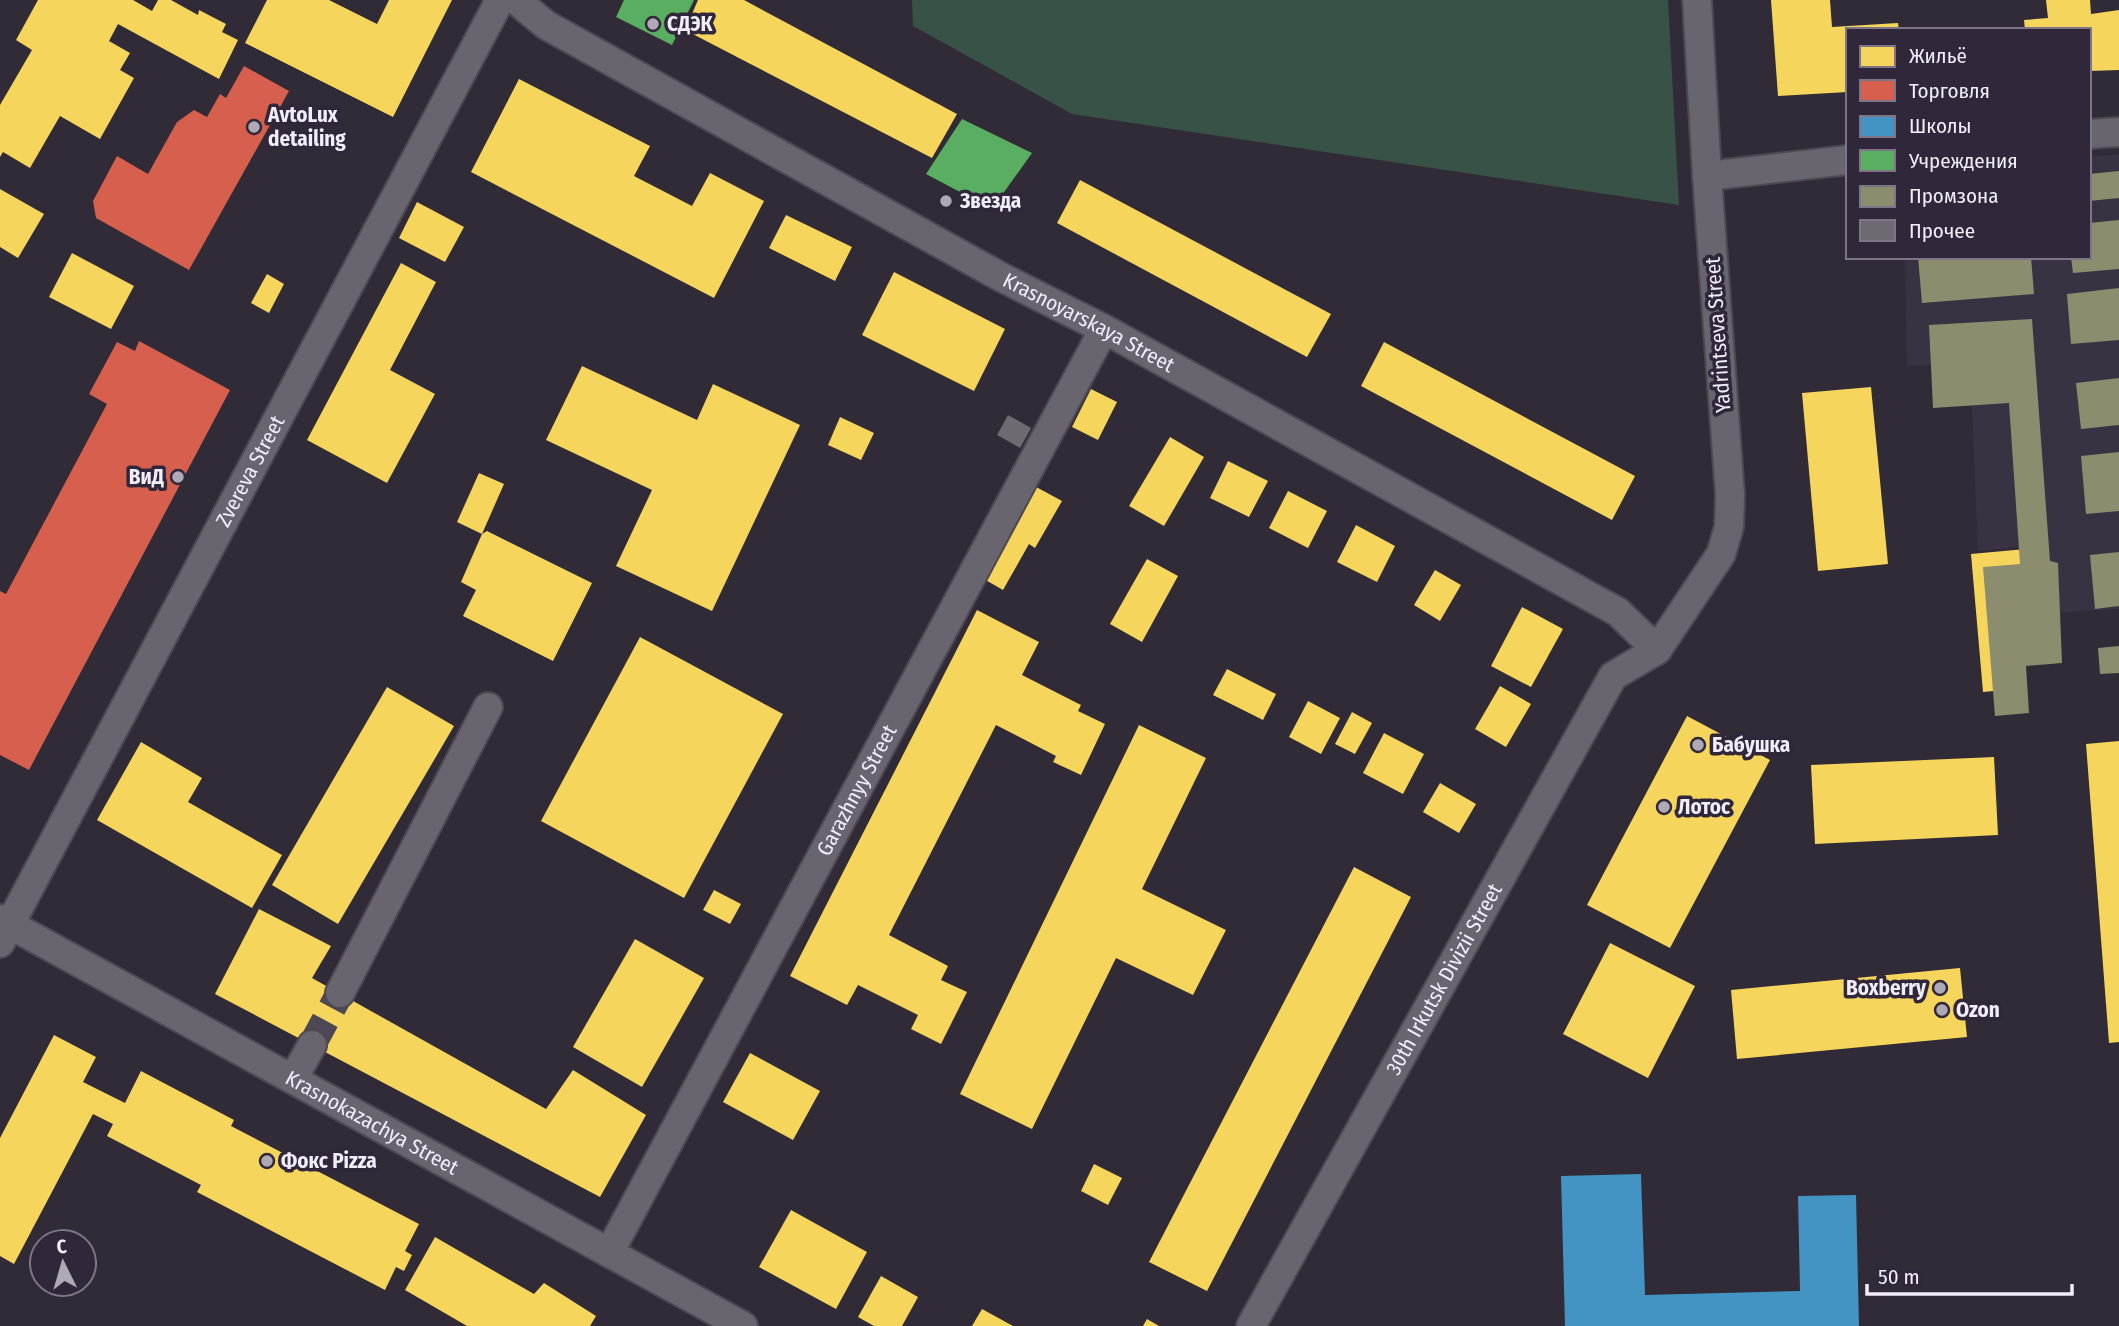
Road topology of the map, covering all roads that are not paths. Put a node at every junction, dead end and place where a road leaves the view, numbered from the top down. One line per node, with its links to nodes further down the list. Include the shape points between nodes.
1 (500, 0): 11 (street, Zvereva Street)
2 (516, 0): 8 (street, Krasnoyarskaya Street, via 546,25)
3 (1697, 0): 7 (street, Yadrintseva Street)
4 (2119, 132): 5 (street)
5 (2091, 134)
6 (1846, 160): 7 (street)
7 (1707, 176): 9 (street, Yadrintseva Street, via 1730,527 1721,554)
8 (1104, 329): 9 (street, Krasnoyarskaya Street, via 1618,612); 15 (street, Garazhnyy Street)
9 (1657, 650): 17 (street, 30th Irkutsk Divizii Street, via 1613,676)
10 (488, 707): 12 (street)
11 (3, 929): 14 (street, Krasnokazachya Street)
12 (340, 993)
13 (312, 1045): 14 (street)
14 (293, 1079): 15 (street, Krasnokazachya Street)
15 (610, 1253): 16 (street, Krasnokazachya Street)
16 (743, 1326)
17 (1251, 1326)

